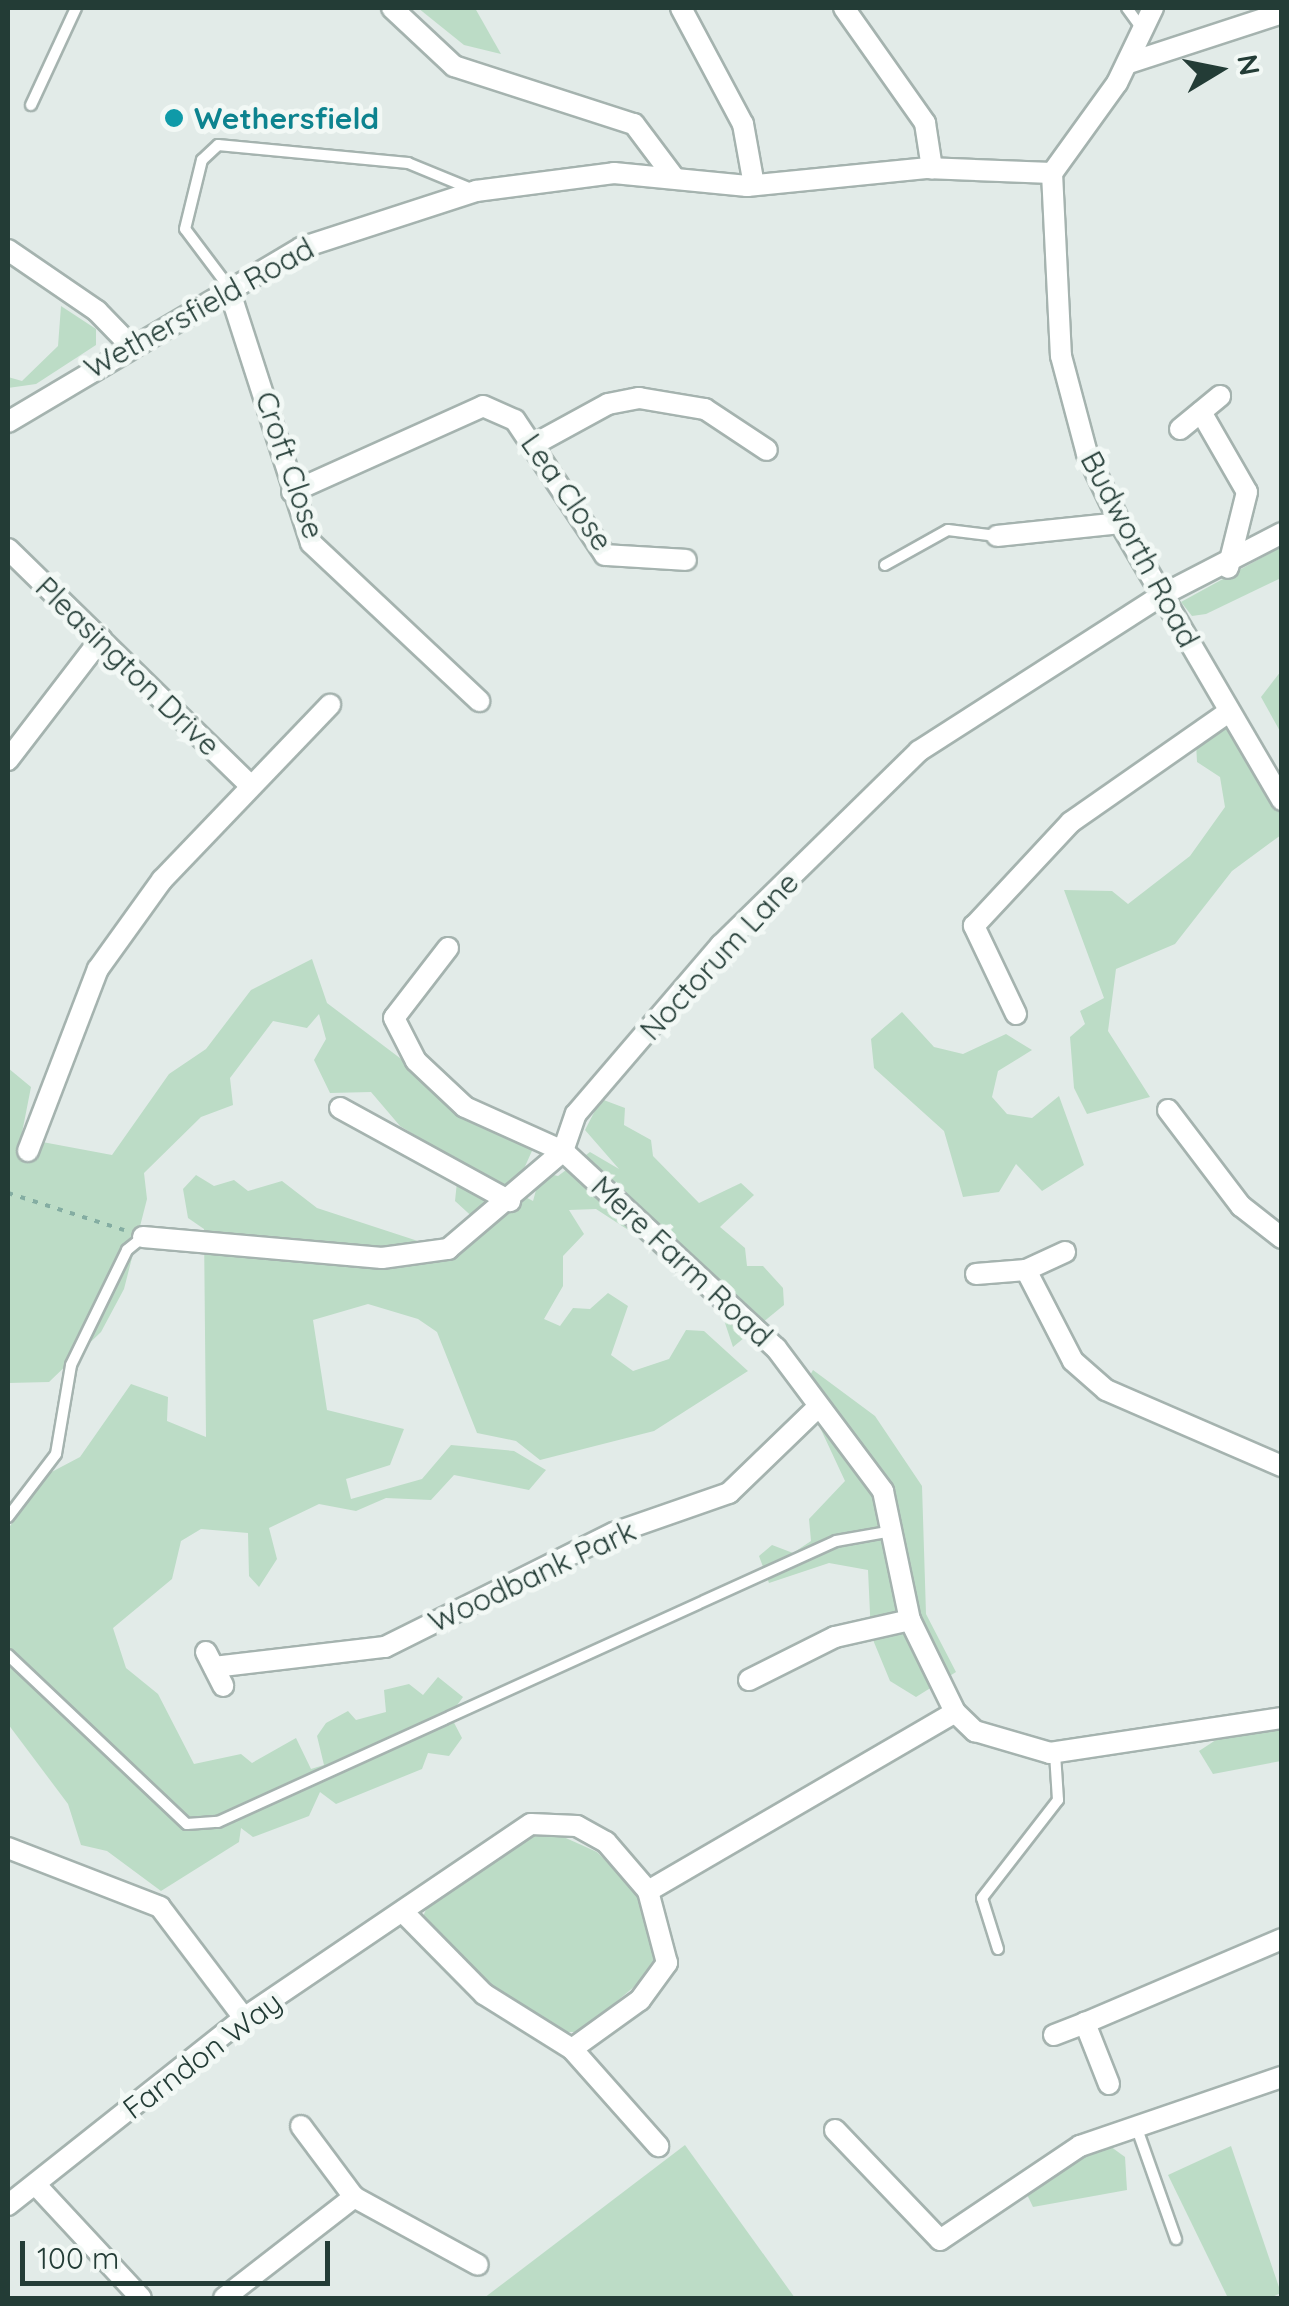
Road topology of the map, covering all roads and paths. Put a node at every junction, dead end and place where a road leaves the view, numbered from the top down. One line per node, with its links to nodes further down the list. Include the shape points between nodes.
1 (76, 8): 10 (lane)
2 (392, 8): 13 (street, via 454,66 634,124)
3 (681, 8): 14 (street, via 743,124)
4 (1128, 8): 8 (lane)
5 (1153, 8): 8 (street)
6 (854, 11): 11 (street, via 925,123)
7 (1282, 13): 9 (street)
8 (1143, 31): 9 (street)
9 (1128, 63): 12 (street)
10 (31, 105)
11 (932, 168): 12 (street, Wethersfield Road); 14 (street, Wethersfield Road)
12 (1052, 173): 26 (street, Budworth Road, via 1061,356 1087,454)
13 (673, 176): 14 (street, Wethersfield Road); 15 (street, Wethersfield Road, via 561,175)
14 (754, 185)
15 (476, 191): 17 (street, Wethersfield Road, via 338,234); 17 (lane, via 408,163 218,144 202,160 185,228)
16 (8, 250): 18 (street, via 97,311)
17 (228, 286): 18 (street, Wethersfield Road); 25 (street, Croft Close)
18 (128, 344): 21 (street, Wethersfield Road)
19 (1220, 396): 20 (street)
20 (1201, 412): 22 (street); 32 (street, via 1247,492)
21 (8, 422)
22 (1180, 428)
23 (534, 445): 24 (street, via 608,404 639,398 705,409); 25 (street, Lea Close, via 501,410 466,408); 30 (street, Lea Close, via 605,554)
24 (767, 450)
25 (292, 492): 35 (street, Croft Close, via 311,543)
26 (1120, 522): 28 (street); 33 (street, Budworth Road)
27 (1282, 533): 32 (street, Noctorum Lane)
28 (996, 536): 31 (lane, via 948,530)
29 (8, 550): 34 (street, Pleasington Drive)
30 (686, 560)
31 (885, 565)
32 (1228, 568): 33 (street, Noctorum Lane)
33 (1162, 595): 37 (street, Budworth Road); 46 (street, Noctorum Lane, via 919,751 721,945 576,1114)
34 (101, 640): 38 (street); 39 (street, Pleasington Drive)
35 (478, 701)
36 (330, 706): 39 (street)
37 (1227, 713): 40 (street, Budworth Road); 42 (street, via 1071,822 974,926 976,942)
38 (8, 760)
39 (248, 783): 45 (street, via 98,969)
40 (1282, 800)
41 (448, 948): 46 (street, Mere Farm Road, via 394,1018 416,1061 465,1107)
42 (1016, 1014)
43 (340, 1108): 48 (street)
44 (1168, 1110): 50 (street, via 1241,1206)
45 (28, 1151)
46 (564, 1151): 48 (street, Noctorum Lane); 54 (street, Mere Farm Road, via 776,1348)
47 (8, 1193): 49 (path)
48 (510, 1201): 49 (street, Noctorum Lane, via 448,1249 416,1256)
49 (143, 1237): 56 (lane, via 126,1250 71,1366 56,1454)
50 (1282, 1238)
51 (1065, 1252): 52 (street)
52 (1026, 1270): 53 (street); 55 (street, via 1073,1361 1106,1390)
53 (976, 1274)
54 (817, 1408): 57 (street, Mere Farm Road, via 883,1490); 60 (street, Woodbank Park, via 729,1493 614,1533 385,1647)
55 (1282, 1466)
56 (8, 1517)
57 (897, 1530): 58 (street, Mere Farm Road); 59 (lane, via 836,1541 218,1822 188,1824)
58 (910, 1620): 61 (street, via 835,1636); 62 (street, Mere Farm Road)
59 (8, 1655)
60 (214, 1669)
61 (749, 1680)
62 (955, 1712): 64 (street, via 1006,1744); 66 (street)
63 (1282, 1718): 64 (street)
64 (1055, 1752): 69 (lane, via 1058,1800 982,1898)
65 (8, 1848): 70 (street, via 119,1886 160,1908)
66 (648, 1891): 67 (street, Farndon Way, via 577,1826 531,1824); 73 (street, via 667,1964 640,2000)
67 (404, 1913): 70 (street, Farndon Way); 73 (street, via 484,1994)
68 (1282, 1939): 71 (street)
69 (998, 1949)
70 (244, 2018): 80 (street, Farndon Way)
71 (1085, 2023): 72 (street); 75 (street)
72 (1054, 2035)
73 (572, 2049): 79 (street)
74 (1282, 2076): 76 (street)
75 (1109, 2084)
76 (1136, 2125): 78 (street, via 1080,2146 940,2240); 83 (lane)
77 (301, 2126): 81 (street)
78 (835, 2130)
79 (658, 2146)
80 (36, 2185): 82 (street, Farndon Way); 85 (street)
81 (354, 2197): 84 (street); 86 (street)
82 (8, 2205)
83 (1176, 2239)
84 (478, 2266)
85 (141, 2298)
86 (224, 2298)

